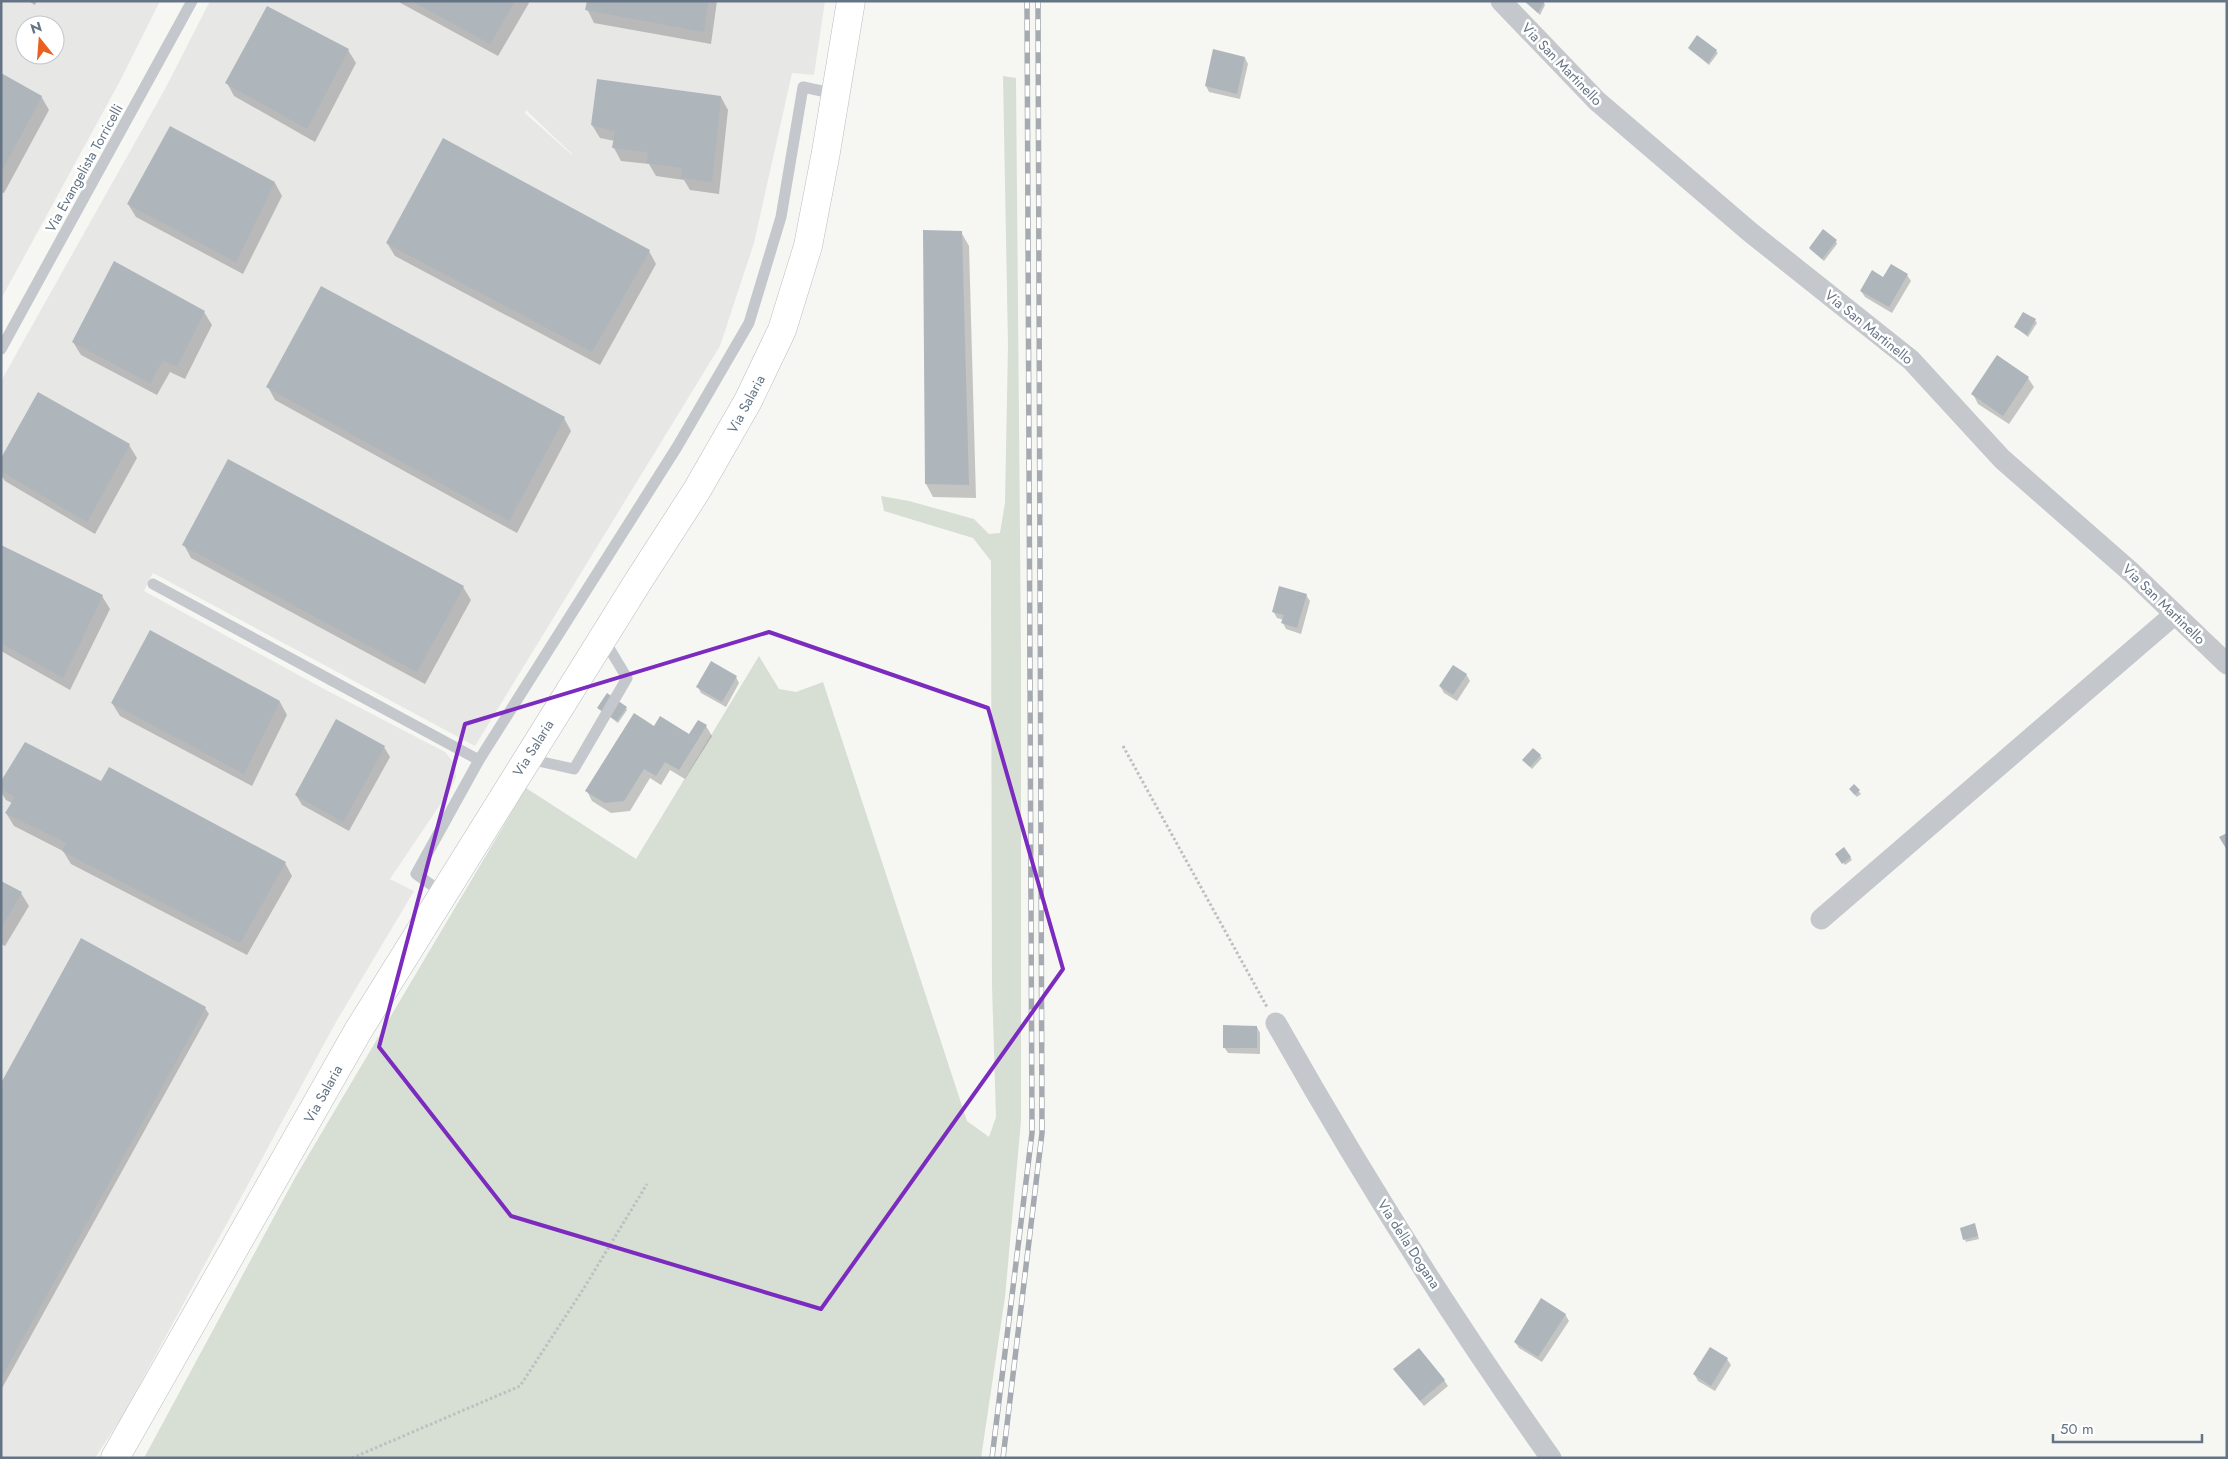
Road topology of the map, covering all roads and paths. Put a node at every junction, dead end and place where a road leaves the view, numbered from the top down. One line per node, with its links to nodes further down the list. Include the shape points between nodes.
1 (192, 1): 5 (lane, Via Evangelista Torricelli)
2 (850, 1): 4 (main road, Via Salaria)
3 (1501, 1): 7 (street, Via San Martinello, via 1620,121 1750,232 1898,349 2002,459 2090,534)
4 (836, 94): 8 (main road, Via Salaria, via 808,246 782,330 748,401 697,490); 12 (lane, via 802,87 781,217 749,323 677,447)
5 (1, 349)
6 (153, 584): 12 (lane)
7 (2175, 614): 9 (street, Via San Martinello); 14 (street)
8 (602, 637): 11 (main road, Via Salaria); 11 (lane, via 627,678 574,769)
9 (2227, 664)
10 (1123, 746): 15 (path)
11 (527, 758): 13 (main road, Via Salaria)
12 (479, 760): 13 (lane, via 416,874)
13 (443, 893): 17 (main road, Via Salaria, via 358,1031)
14 (1821, 919)
15 (1276, 1023): 19 (street, Via della Dogana, via 1366,1179)
16 (647, 1184): 18 (path, via 520,1386)
17 (115, 1458)
18 (352, 1458)
19 (1551, 1458)

